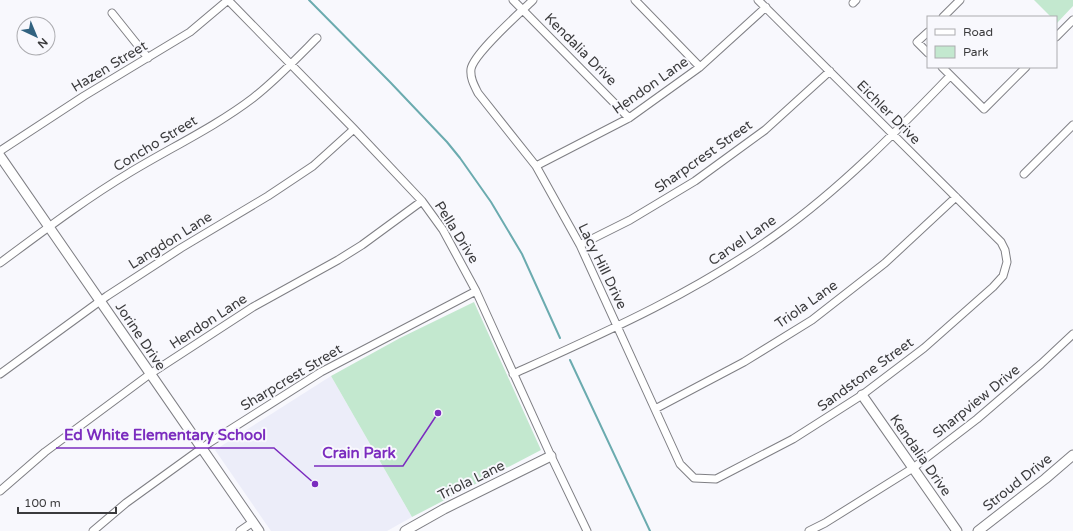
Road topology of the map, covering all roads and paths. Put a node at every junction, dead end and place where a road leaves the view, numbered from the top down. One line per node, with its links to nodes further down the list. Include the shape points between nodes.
1 (228, 0): 16 (street, Hazen Street, via 190,32); 17 (street, Pella Drive)
2 (513, 0): 8 (street, Kendalia Drive)
3 (533, 0): 8 (street)
4 (635, 0): 18 (street)
5 (758, 0): 7 (street, Eichler Drive)
6 (960, 0): 10 (street)
7 (766, 7): 18 (street, Hendon Lane); 21 (street, Eichler Drive)
8 (523, 10): 23 (street, Kendalia Drive); 29 (street, Lacy Hill Drive, via 478,55 471,75 478,93)
9 (112, 13): 16 (street)
10 (944, 16)
11 (1073, 20): 13 (street)
12 (927, 33): 15 (street, via 918,42)
13 (1057, 36)
14 (317, 38): 17 (street, Concho Street)
15 (927, 52)
16 (148, 58): 27 (street, Hazen Street)
17 (291, 64): 25 (street, Pella Drive); 33 (street, Concho Street, via 253,98 219,121 128,173)
18 (700, 67): 23 (street, Hendon Lane)
19 (943, 68): 22 (street)
20 (1025, 68): 22 (street, via 984,109)
21 (830, 71): 26 (street, Eichler Drive); 35 (street, Sharpcrest Street, via 765,130 695,182)
22 (950, 76): 26 (street, Carvel Lane)
23 (629, 118): 29 (street, Hendon Lane)
24 (1073, 124): 30 (street)
25 (354, 128): 32 (street, Pella Drive); 38 (street, Langdon Lane, via 313,166)
26 (893, 134): 31 (street, Eichler Drive); 39 (street, Carvel Lane, via 829,193 777,234 700,284)
27 (0, 151)
28 (0, 156): 33 (street, Jorine Drive)
29 (536, 166): 35 (street, Lacy Hill Drive)
30 (1024, 174)
31 (956, 197): 34 (street, Eichler Drive); 45 (street, Triola Lane, via 885,263 812,320 744,362)
32 (422, 202): 37 (street, Pella Drive, via 442,230); 42 (street, Hendon Lane, via 356,249 253,307)
33 (48, 227): 36 (street, Concho Street); 38 (street, Jorine Drive)
34 (1001, 242): 44 (street, Sandstone Street, via 1007,262 998,282 938,336)
35 (580, 246): 39 (street, Lacy Hill Drive)
36 (0, 263)
37 (476, 291): 43 (street, Pella Drive); 46 (street, Sharpcrest Street, via 321,372)
38 (100, 300): 41 (street, Langdon Lane); 42 (street, Jorine Drive)
39 (617, 327): 43 (street, Carvel Lane); 45 (street, Lacy Hill Drive)
40 (1073, 334): 49 (street, Sharpview Drive, via 977,419)
41 (0, 374)
42 (150, 374): 46 (street, Jorine Drive); 51 (street, Hendon Lane, via 45,452)
43 (513, 374): 48 (street, Pella Drive)
44 (862, 395): 49 (street, Kendalia Drive); 50 (street, Sandstone Street, via 793,439 716,479)
45 (655, 409): 50 (street, Lacy Hill Drive, via 680,464)
46 (202, 448): 52 (street, Jorine Drive); 53 (street, Sharpcrest Street)
47 (1073, 455): 60 (street, Stroud Drive, via 1045,480)
48 (551, 456): 56 (street, Triola Lane); 57 (street, Pella Drive)
49 (913, 468): 58 (street, Sharpview Drive); 59 (street, Kendalia Drive)
50 (694, 478)
51 (0, 491)
52 (253, 522): 54 (street); 55 (street, Jorine Drive)
53 (93, 531)
54 (240, 531)
55 (259, 531)
56 (405, 531)
57 (587, 531)
58 (809, 531)
59 (957, 531)
60 (978, 531)

